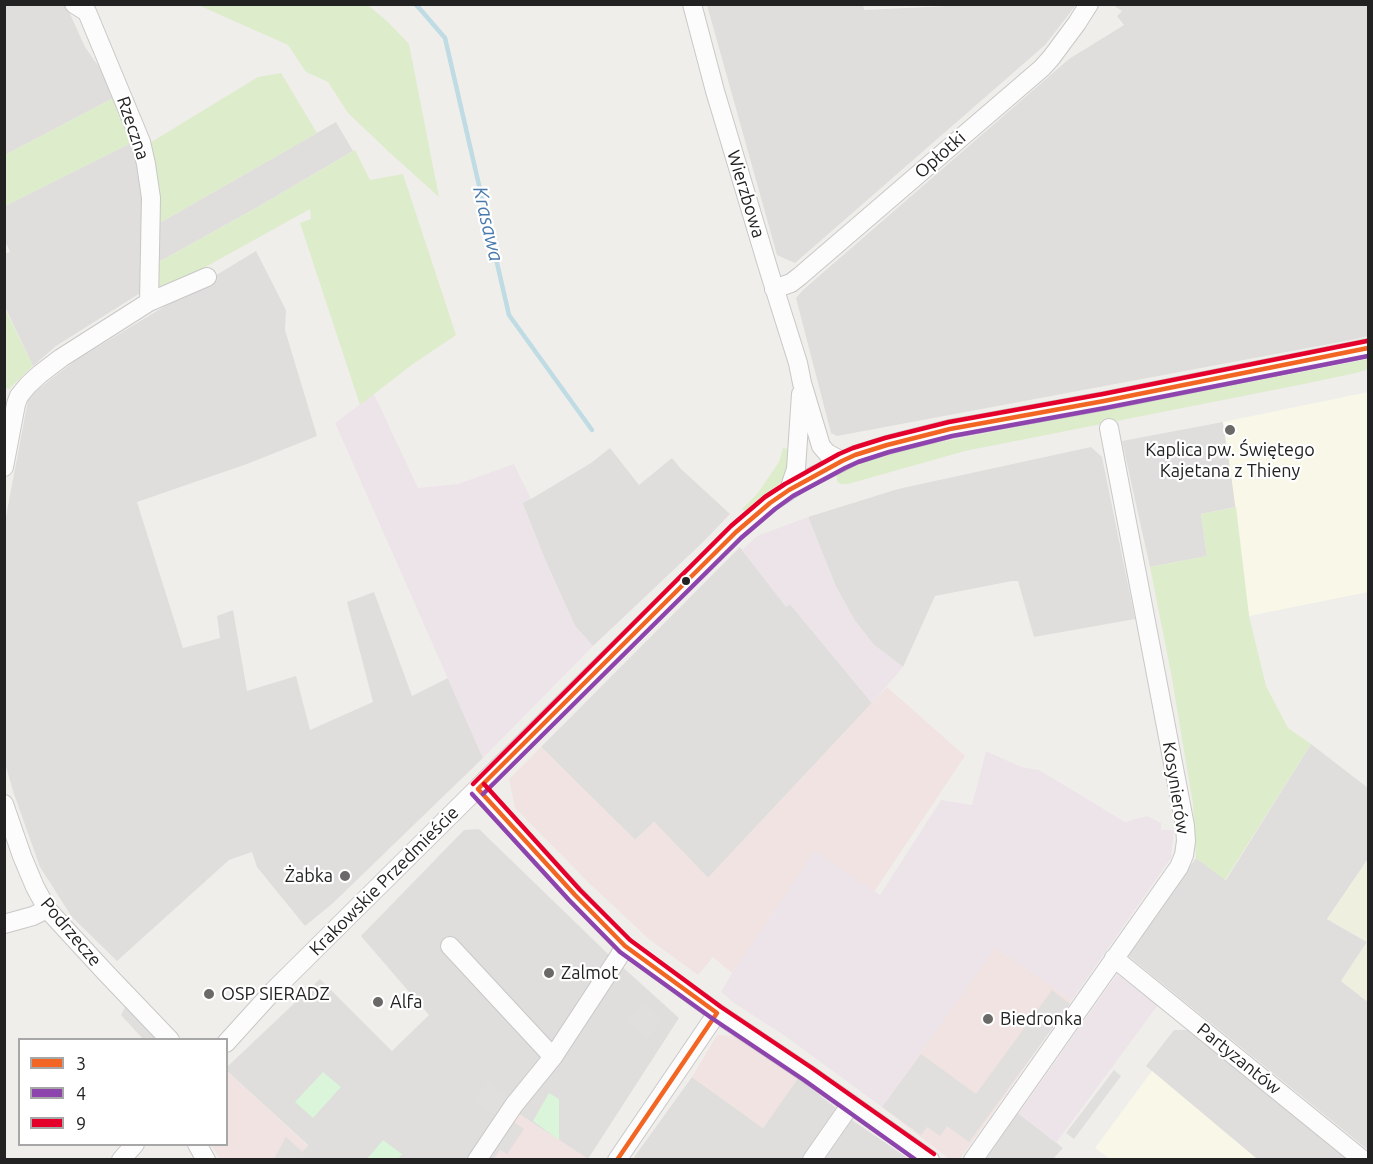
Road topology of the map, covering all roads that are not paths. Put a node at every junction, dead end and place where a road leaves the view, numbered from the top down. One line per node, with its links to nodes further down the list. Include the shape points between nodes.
1 (74, 4): 6 (street, Rzeczna, via 87,12 141,142 151,198)
2 (692, 4): 5 (street, Wierzbowa)
3 (1089, 4): 5 (street, Opłotki, via 1042,68 800,276)
4 (207, 277): 6 (street)
5 (774, 289): 8 (street, Wierzbowa)
6 (149, 302): 11 (street, via 61,358 28,385 16,404)
7 (1368, 348): 10 (street, Krakowskie Przedmieście, via 950,429)
8 (802, 383): 10 (street, Wierzbowa, via 821,446); 12 (street, Wierzbowa, via 796,469)
9 (1109, 428): 19 (street, Kosynierów, via 1186,842 1179,867)
10 (842, 461): 12 (street, Krakowskie Przedmieście)
11 (4, 467)
12 (789, 490): 13 (street, Krakowskie Przedmieście, via 736,532)
13 (478, 789): 18 (street); 22 (street, Krakowskie Przedmieście, via 274,990)
14 (4, 804): 15 (street, Podrzecze, via 22,856)
15 (47, 909): 16 (street); 21 (street, Podrzecze)
16 (4, 924)
17 (450, 946): 23 (street)
18 (625, 946): 20 (street); 23 (street)
19 (1114, 958): 33 (street, Kosynierów); 34 (street, Partyzantów)
20 (717, 1013): 24 (street); 30 (street)
21 (168, 1038)
22 (228, 1041)
23 (553, 1057): 29 (street)
24 (851, 1104): 31 (street); 32 (street)
25 (133, 1146): 27 (street)
26 (198, 1146): 28 (street)
27 (121, 1160)
28 (206, 1160)
29 (477, 1160)
30 (617, 1160)
31 (812, 1160)
32 (930, 1160)
33 (973, 1160)
34 (1363, 1160)

